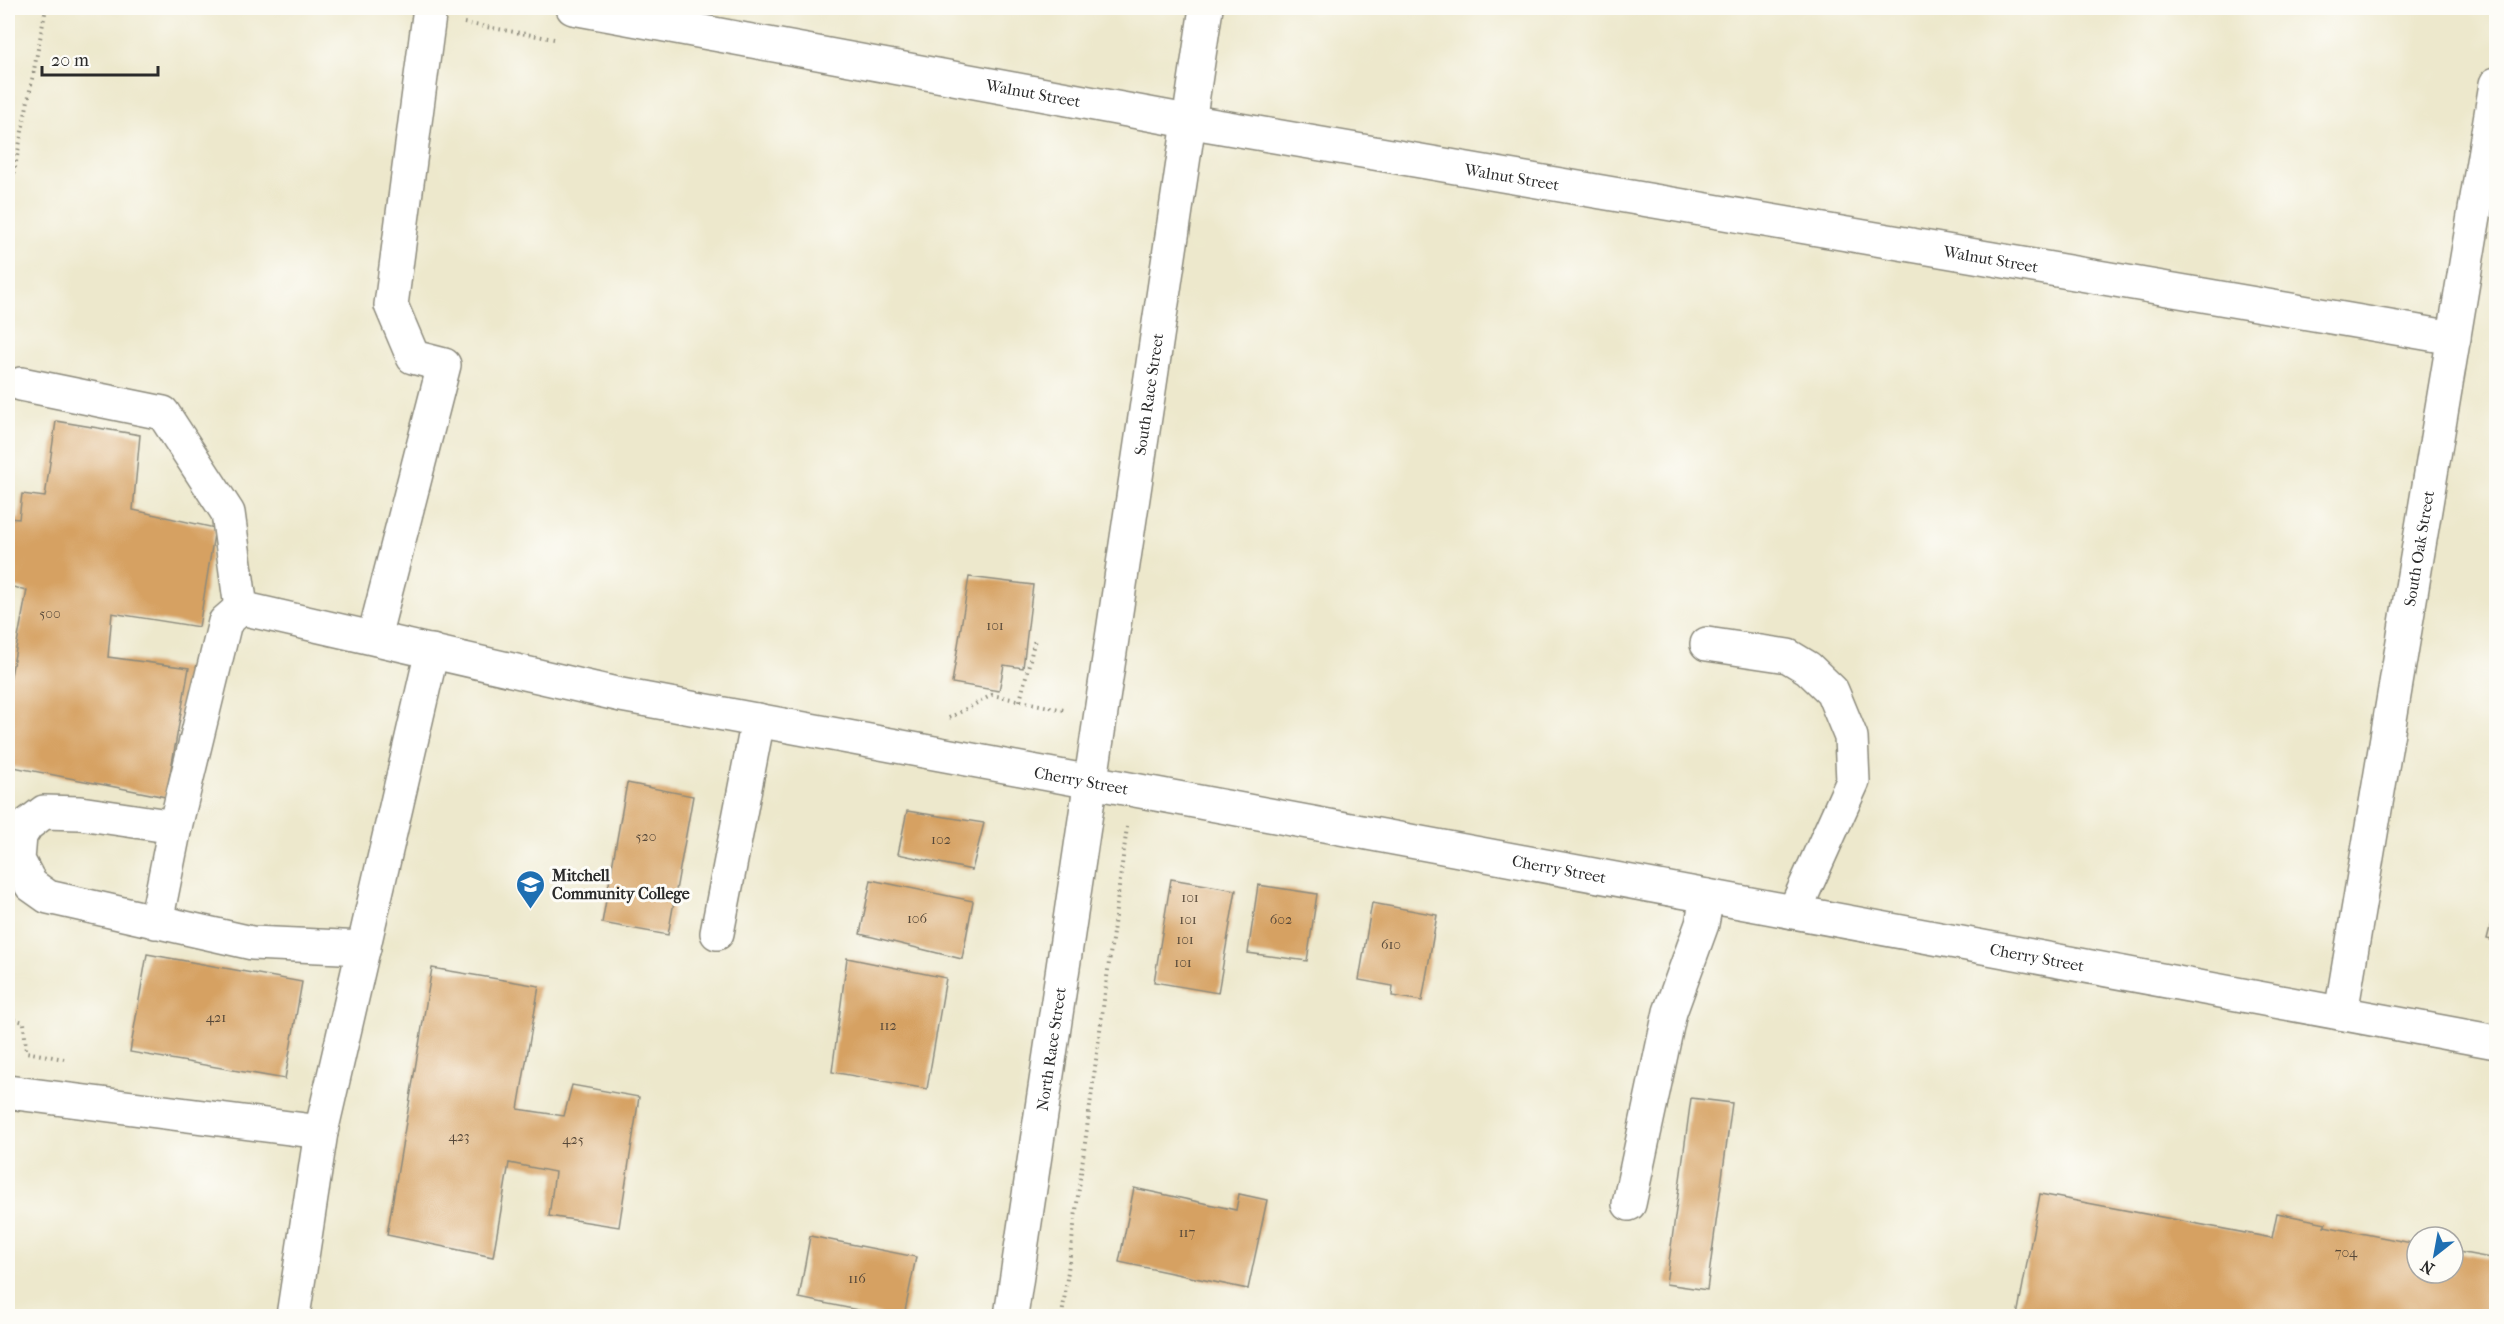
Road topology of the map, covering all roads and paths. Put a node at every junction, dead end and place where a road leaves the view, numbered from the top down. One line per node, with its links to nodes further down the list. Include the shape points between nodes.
1 (46, 8): 8 (path)
2 (573, 8): 7 (street, Walnut Street)
3 (1206, 8): 7 (street, South Race Street)
4 (429, 12): 5 (path); 12 (street, via 391,305 412,357 444,365)
5 (558, 40)
6 (2496, 84): 9 (street, South Oak Street)
7 (1187, 122): 9 (street, Walnut Street); 22 (street, South Race Street)
8 (8, 203)
9 (2454, 338): 30 (street, South Oak Street)
10 (21, 384): 11 (street, via 163,412 228,513)
11 (241, 608): 12 (street, Cherry Street); 24 (street, via 225,622)
12 (374, 638): 15 (street, Cherry Street)
13 (1035, 639): 17 (path)
14 (1707, 644): 26 (street, via 1788,656 1808,668 1832,691 1851,737 1853,781)
15 (432, 651): 19 (street, Cherry Street, via 621,695); 29 (street)
16 (1066, 698): 18 (path)
17 (1020, 701): 18 (path); 20 (path, via 992,695)
18 (1064, 710): 21 (path)
19 (758, 720): 22 (street, Cherry Street); 28 (street)
20 (945, 720)
21 (1063, 720)
22 (1090, 781): 25 (street, Cherry Street); 38 (street, North Race Street)
23 (1128, 817): 39 (path)
24 (175, 827): 27 (street); 27 (street, via 80,813 44,812 27,825 20,837 18,860 31,885 48,897)
25 (1707, 896): 26 (street, Cherry Street); 36 (street, via 1702,924 1670,1012)
26 (1794, 912): 30 (street, Cherry Street)
27 (156, 922): 29 (street, via 252,943)
28 (717, 933)
29 (364, 948): 35 (street)
30 (2341, 1013): 32 (street, Cherry Street)
31 (8, 1018): 33 (path, via 24,1022 26,1052)
32 (2496, 1042)
33 (71, 1061)
34 (8, 1092): 35 (street)
35 (321, 1132): 37 (street)
36 (1629, 1204)
37 (293, 1317)
38 (1011, 1317)
39 (1062, 1317)

